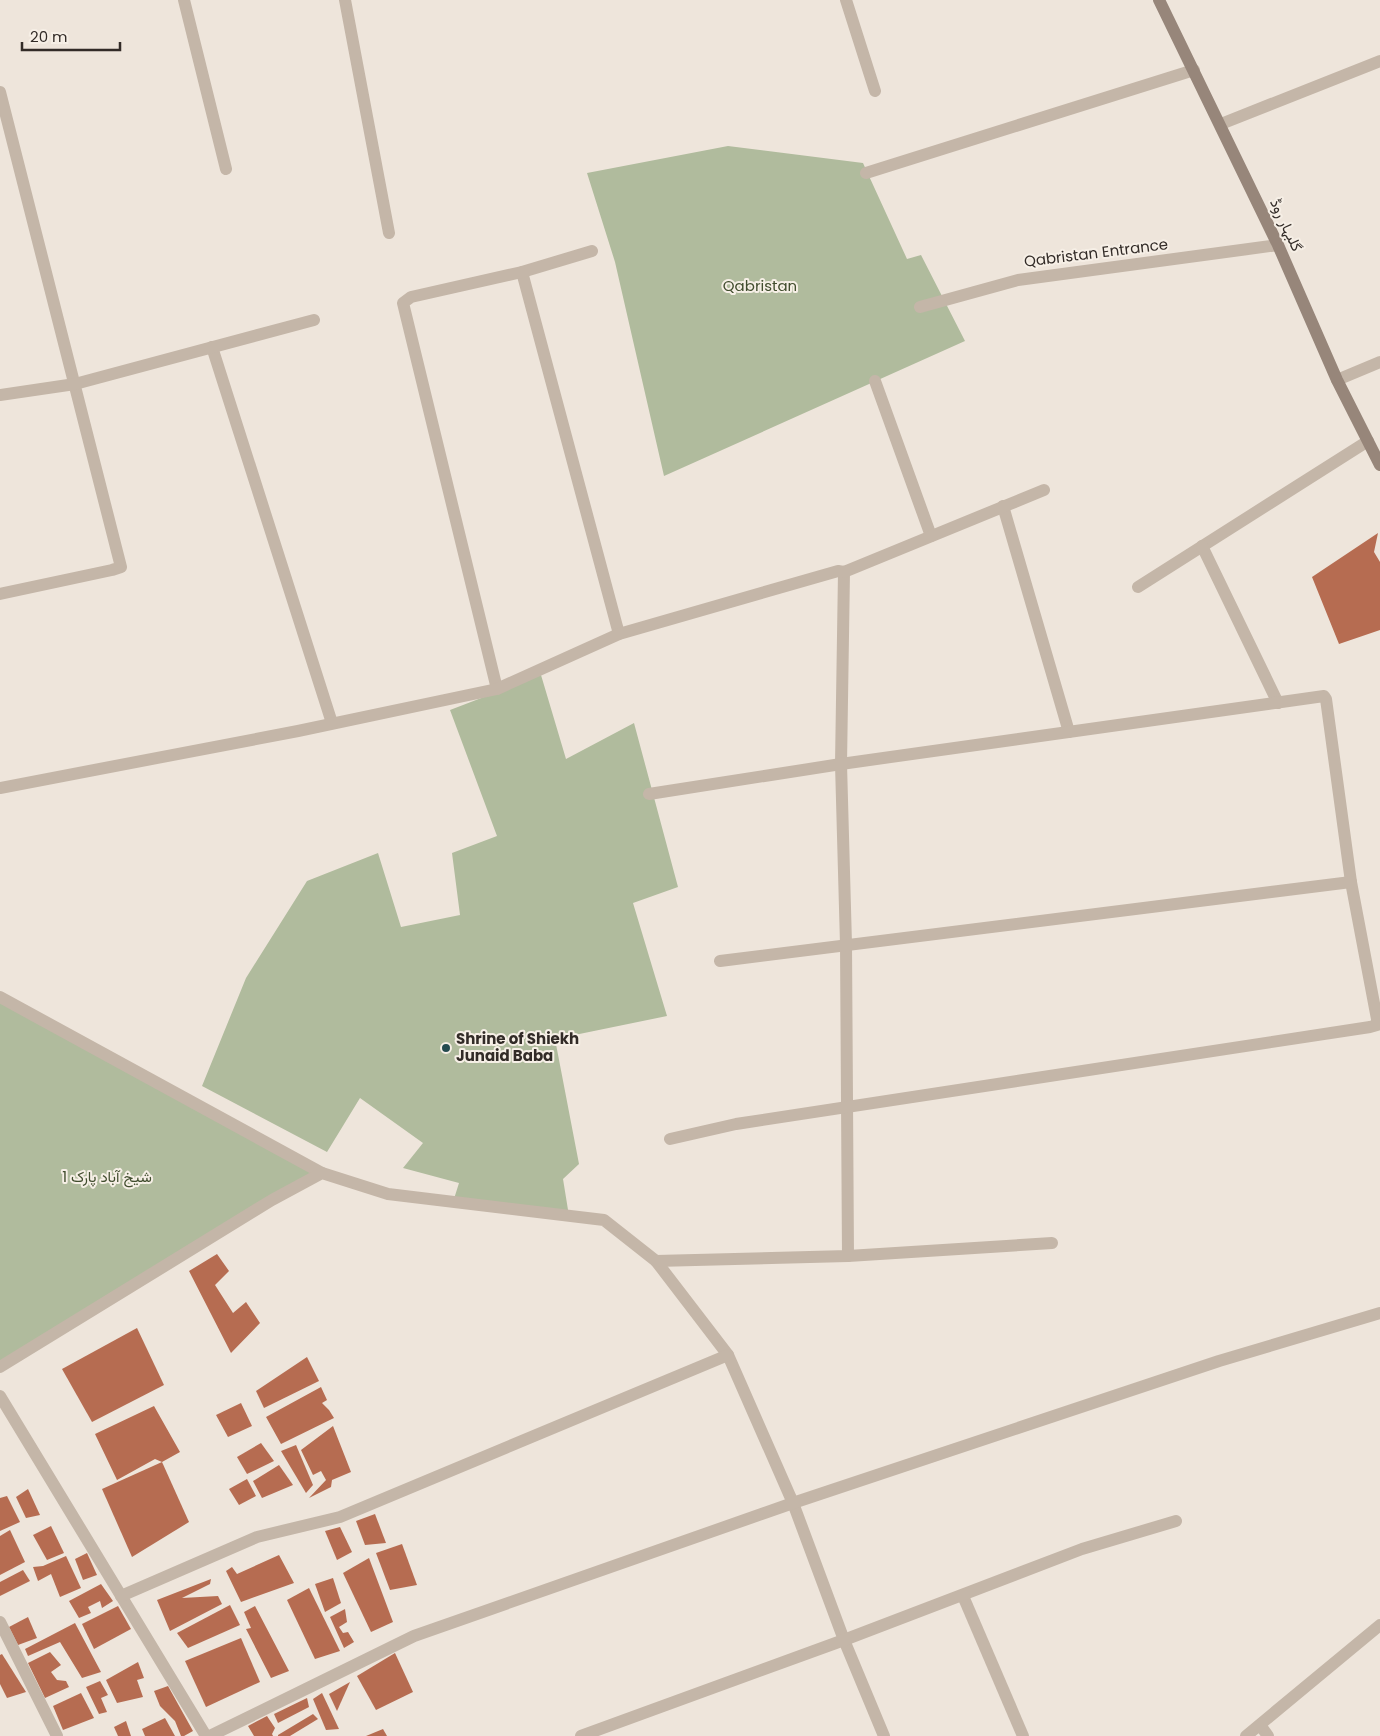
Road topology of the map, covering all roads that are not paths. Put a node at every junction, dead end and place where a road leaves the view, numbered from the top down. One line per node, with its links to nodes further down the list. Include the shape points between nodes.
1 (184, 0): 10 (street)
2 (345, 0): 12 (street)
3 (846, 0): 7 (street)
4 (1159, 0): 6 (main road, گلبہار روڈ)
5 (1380, 61): 9 (street)
6 (1194, 70): 9 (main road, گلبہار روڈ); 11 (street)
7 (875, 91)
8 (0, 92): 22 (street)
9 (1221, 124): 13 (main road, گلبہار روڈ)
10 (226, 169)
11 (866, 173)
12 (389, 233)
13 (1278, 245): 16 (street, Qabristan Entrance, via 1018,280); 20 (main road, گلبہار روڈ)
14 (592, 252): 15 (street)
15 (522, 272): 33 (street); 34 (street, via 411,297 403,303)
16 (920, 307)
17 (314, 320): 18 (street)
18 (212, 347): 22 (street); 36 (street)
19 (1380, 362): 20 (street)
20 (1337, 380): 24 (main road, گلبہار روڈ)
21 (875, 381): 28 (street)
22 (75, 384): 23 (street); 32 (street, via 121,567)
23 (0, 395)
24 (1368, 441): 25 (main road, گلبہار روڈ); 29 (street)
25 (1380, 465)
26 (1044, 490): 27 (street)
27 (1004, 506): 28 (street); 37 (street)
28 (932, 536): 30 (street)
29 (1202, 546): 31 (street); 35 (street)
30 (844, 572): 33 (street, via 838,571); 38 (street)
31 (1138, 587)
32 (0, 594)
33 (619, 634): 34 (street)
34 (497, 689): 36 (street)
35 (1278, 703): 37 (street); 41 (street, via 1324,696 1326,700)
36 (332, 723): 39 (street)
37 (1069, 732): 38 (street)
38 (841, 764): 40 (street); 42 (street)
39 (0, 788)
40 (649, 794)
41 (1351, 882): 42 (street); 45 (street, via 1377,1025)
42 (846, 944): 43 (street); 45 (street)
43 (720, 961)
44 (0, 996): 47 (street)
45 (848, 1107): 46 (street, via 736,1124); 49 (street)
46 (670, 1140)
47 (322, 1173): 50 (street, via 388,1194 604,1220); 53 (street, via 272,1200)
48 (1052, 1243): 49 (street)
49 (848, 1256): 50 (street)
50 (656, 1261): 52 (street)
51 (1380, 1313): 55 (street, via 1219,1361)
52 (728, 1355): 55 (street); 57 (street, via 340,1517 257,1537)
53 (0, 1367)
54 (0, 1396): 57 (street)
55 (793, 1504): 61 (street); 65 (street, via 414,1636)
56 (1176, 1521): 58 (street, via 1082,1550)
57 (121, 1596): 64 (street)
58 (963, 1596): 61 (street); 68 (street)
59 (0, 1622): 63 (street)
60 (1380, 1624): 62 (street)
61 (844, 1640): 66 (street); 67 (street)
62 (1260, 1724): 69 (street); 70 (street)
63 (57, 1736)
64 (206, 1736)
65 (210, 1736)
66 (581, 1736)
67 (884, 1736)
68 (1023, 1736)
69 (1246, 1736)
70 (1268, 1736)

